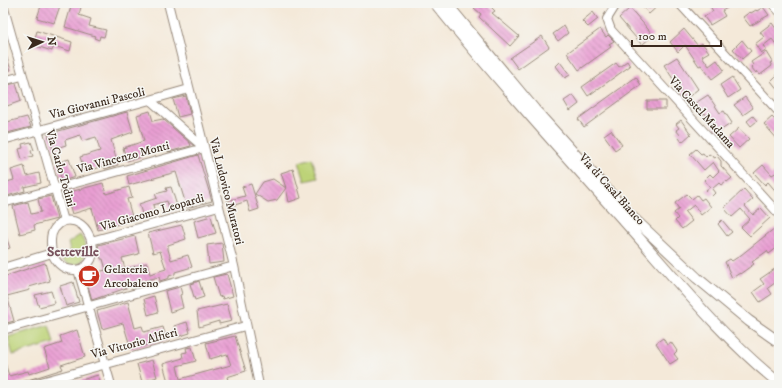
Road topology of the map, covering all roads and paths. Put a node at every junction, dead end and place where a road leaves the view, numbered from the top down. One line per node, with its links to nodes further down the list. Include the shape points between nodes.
1 (168, 3): 11 (street, Via Ludovico Muratori)
2 (435, 3): 32 (main road, Via di Casal Bianco, via 528,114 682,286 737,345)
3 (446, 3): 30 (main road, Via di Casal Bianco, via 535,110 629,214 700,281)
4 (617, 3): 20 (street, Via Castel Madama, via 608,16 608,25)
5 (679, 3): 13 (street)
6 (772, 3): 8 (street)
7 (3, 5): 9 (street, Via Carlo Todini)
8 (779, 11)
9 (22, 76): 10 (street); 14 (street, Via Carlo Todini)
10 (3, 81)
11 (189, 89): 12 (street); 16 (street, Via Ludovico Muratori)
12 (150, 100): 14 (street, Via Giovanni Pascoli); 16 (street, Via Giovanni Pascoli)
13 (779, 112)
14 (38, 130): 15 (street, Via Giovanni Pascoli); 17 (street, Via Carlo Todini)
15 (3, 140)
16 (204, 148): 17 (street, Via Vincenzo Monti); 19 (street, Via Ludovico Muratori)
17 (54, 188): 18 (street, Via Vincenzo Monti); 21 (street, Via Carlo Todini)
18 (3, 203)
19 (218, 206): 22 (street, Via Giacomo Leopardi); 24 (street, Via Ludovico Muratori)
20 (779, 214)
21 (64, 221): 22 (street, via 82,224); 23 (street, via 56,226 52,233)
22 (91, 241): 26 (street, via 93,252 90,262)
23 (52, 253): 25 (street); 26 (street, via 56,262 63,268)
24 (234, 266): 27 (street); 28 (street, Via Ludovico Muratori)
25 (3, 268)
26 (78, 270): 27 (street)
27 (88, 306): 29 (street); 31 (street)
28 (245, 326): 31 (street, Via Vittorio Alfieri); 33 (street, Via Ludovico Muratori)
29 (3, 330)
30 (779, 342)
31 (105, 363): 34 (street, Via Vittorio Alfieri); 35 (street)
32 (779, 382)
33 (256, 384)
34 (30, 385)
35 (112, 385)

